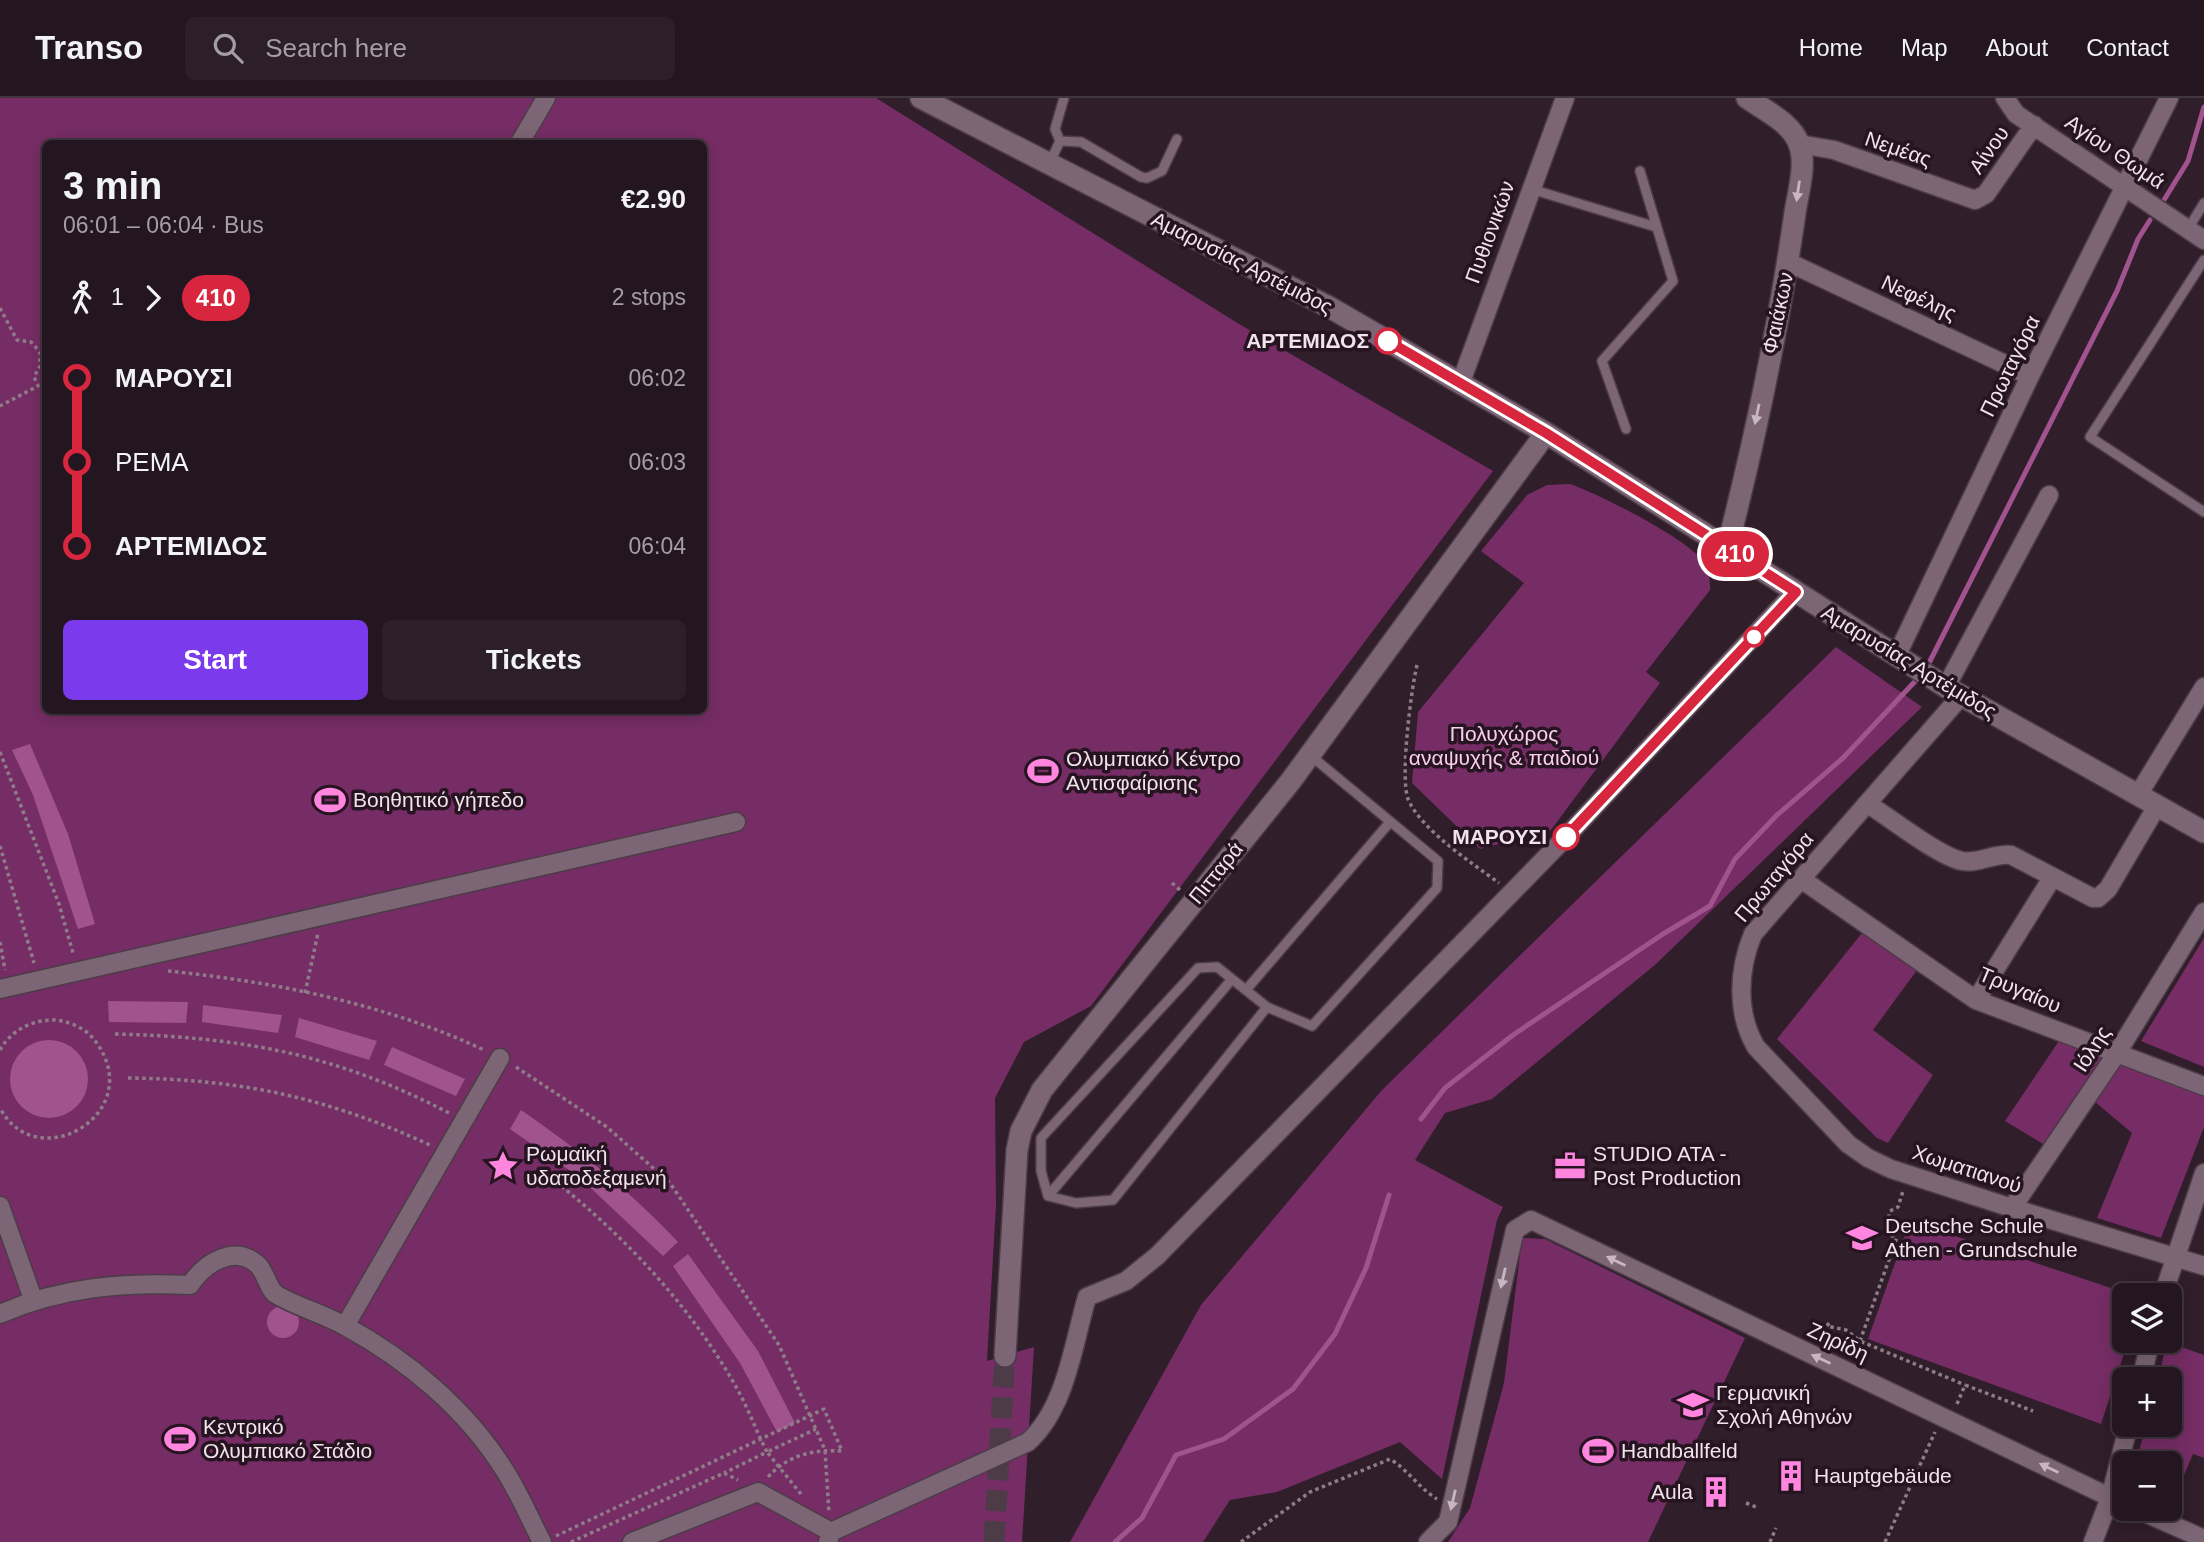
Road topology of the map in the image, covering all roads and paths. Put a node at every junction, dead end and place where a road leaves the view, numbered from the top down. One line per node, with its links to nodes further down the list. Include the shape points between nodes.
1 (546, 98): 10 (street)
2 (1064, 98): 11 (lane, via 1055,129)
3 (1565, 98): 16 (street, Πυθιονικών)
4 (1747, 98): 12 (street, via 1780,120)
5 (2005, 98): 8 (street, Αγίου Θωμά, via 2011,110)
6 (2169, 98): 15 (street, Πρωταγόρα)
7 (926, 99): 13 (street, Αμαρυσίας Αρτέμιδος)
8 (2034, 125): 15 (street, Αγίου Θωμά); 17 (street, Αίνου)
9 (1177, 139): 11 (lane, via 1162,171 1147,178 1081,142)
10 (521, 140)
11 (1060, 141): 13 (lane)
12 (1799, 144): 17 (street, Νεμέας, via 1834,150); 23 (street, Φαιάκων, one-way to 23, via 1801,173)
13 (1048, 165): 26 (street, Αμαρυσίας Αρτέμιδος, via 1291,286)
14 (1640, 171): 19 (lane)
15 (2126, 185): 20 (street, Αγίου Θωμά); 25 (street, Πρωταγόρα)
16 (1530, 188): 19 (lane); 26 (street, Πυθιονικών)
17 (1981, 199)
18 (2204, 203): 20 (lane)
19 (1656, 227): 28 (lane, via 1673,281 1602,361)
20 (2188, 229): 21 (street, Αγίου Θωμά)
21 (2204, 240)
22 (2204, 260): 31 (lane, via 2090,437)
23 (1788, 262): 25 (street, Νεφέλης); 32 (street, Φαιάκων, one-way to 32)
24 (0, 308): 27 (path, via 17,340 31,342 40,352 40,366 34,377 38,386)
25 (2030, 376): 34 (street, Πρωταγόρα)
26 (1461, 382): 29 (street, Αμαρυσίας Αρτέμιδος)
27 (0, 407)
28 (1626, 429)
29 (1546, 433): 32 (street, Αμαρυσίας Αρτέμιδος); 39 (street, Πιτταρά)
30 (2049, 495): 36 (street, Πρωταγόρα)
31 (2204, 512)
32 (1727, 549): 33 (street, Αμαρυσίας Αρτέμιδος)
33 (1796, 592): 34 (street, Αμαρυσίας Αρτέμιδος); 50 (street)
34 (1903, 661): 36 (street, Αμαρυσίας Αρτέμιδος)
35 (1417, 665): 50 (path, via 1405,769 1409,801 1463,856)
36 (1946, 687): 40 (street, Αμαρυσίας Αρτέμιδος); 41 (street, Πρωταγόρα)
37 (2204, 687): 40 (street)
38 (0, 752): 54 (path, via 59,904)
39 (1310, 755): 43 (lane); 89 (street, Πιτταρά, via 1057,1071 1030,1111 1017,1150)
40 (2147, 800): 44 (street, Αμαρυσίας Αρτέμιδος); 46 (street, via 2108,889 2098,898)
41 (1868, 804): 46 (street, via 1961,861 2011,855); 47 (street, Πρωταγόρα)
42 (736, 822): 52 (street)
43 (1390, 822): 59 (lane); 62 (lane, via 1438,861 1437,888 1312,1026)
44 (2204, 832)
45 (0, 846): 56 (path)
46 (2052, 878): 61 (street)
47 (1801, 879): 61 (street, Τρυγαίου); 64 (street, Πρωταγόρα, via 1762,920 1746,950 1742,1014)
48 (1172, 883): 49 (path)
49 (1180, 890)
50 (1512, 892): 108 (street, via 1157,1256 1126,1281 1087,1297 1055,1406 1028,1442)
51 (2204, 912): 66 (street, Ιόλης)
52 (322, 916): 54 (street); 60 (path)
53 (0, 942): 58 (path)
54 (78, 969): 56 (street)
55 (161, 970): 60 (path)
56 (38, 979): 58 (street)
57 (1232, 979): 59 (lane); 76 (lane); 76 (lane, via 1208,966 1187,977 1041,1138 1041,1171)
58 (4, 987)
59 (1246, 990): 62 (lane)
60 (305, 993): 67 (path, via 443,1030)
61 (1976, 1000): 66 (street, Τρυγαίου)
62 (1267, 1007): 76 (lane, via 1113,1200 1076,1203)
63 (114, 1034): 71 (path, via 210,1038 278,1049 374,1077)
64 (1756, 1047): 78 (street, Χωματιανού, via 1848,1144 1868,1158)
65 (0, 1050): 70 (path, via 19,1029 37,1021 57,1020 92,1036 110,1071 102,1108 74,1133 36,1136 18,1128)
66 (2117, 1053): 69 (street, Τρυγαίου); 78 (street, Ιόλης)
67 (500, 1058): 71 (street); 93 (path, via 607,1127 670,1183 779,1345)
68 (128, 1078): 72 (path, via 228,1082 278,1091 343,1109)
69 (2204, 1086)
70 (0, 1108)
71 (465, 1121): 72 (street)
72 (447, 1153): 86 (street)
73 (545, 1173): 96 (path, via 583,1203 666,1284 739,1393)
74 (2204, 1173): 81 (street)
75 (1903, 1191): 80 (path, via 1887,1223)
76 (1048, 1196)
77 (0, 1206): 84 (street)
78 (2012, 1208): 81 (street, Χωματιανού)
79 (1884, 1233): 80 (path)
80 (1898, 1237): 88 (path)
81 (2173, 1259): 82 (street, Χωματιανού); 83 (street)
82 (2204, 1266)
83 (2166, 1283)
84 (33, 1299): 85 (street); 86 (street, via 100,1287 190,1284 211,1262 237,1257 257,1265 273,1293)
85 (0, 1314)
86 (345, 1326): 110 (street, via 419,1375 457,1409 506,1472)
87 (1821, 1331): 88 (path, via 1828,1325 1846,1330)
88 (1860, 1341): 90 (path)
89 (1005, 1356)
90 (1965, 1385): 91 (path); 92 (path)
91 (1954, 1409)
92 (2033, 1411)
93 (810, 1416): 95 (path); 96 (path); 97 (path, via 824,1409 842,1451)
94 (1938, 1427): 117 (path)
95 (816, 1429): 97 (path); 98 (path)
96 (760, 1439): 98 (path); 111 (path, via 552,1538)
97 (825, 1450): 100 (path, via 790,1460 772,1473); 108 (path)
98 (767, 1452): 99 (path)
99 (724, 1473): 100 (path); 112 (path)
100 (758, 1492): 108 (street); 113 (street)
101 (2112, 1499): 103 (street, Ζηρίδη, one-way to 103, via 1531,1220 1515,1230)
102 (1746, 1503): 104 (path)
103 (1451, 1508): 114 (path, via 1424,1491 1405,1468 1390,1459 1310,1492); 115 (street, via 1448,1522)
104 (1759, 1508)
105 (2112, 1510): 118 (street)
106 (2163, 1521): 109 (street)
107 (1776, 1528): 116 (path)
108 (829, 1537)
109 (2204, 1539)
110 (542, 1542)
111 (554, 1542)
112 (571, 1542)
113 (632, 1542)
114 (1241, 1542)
115 (1428, 1542)
116 (1770, 1542)
117 (1885, 1542)
118 (2093, 1542)

